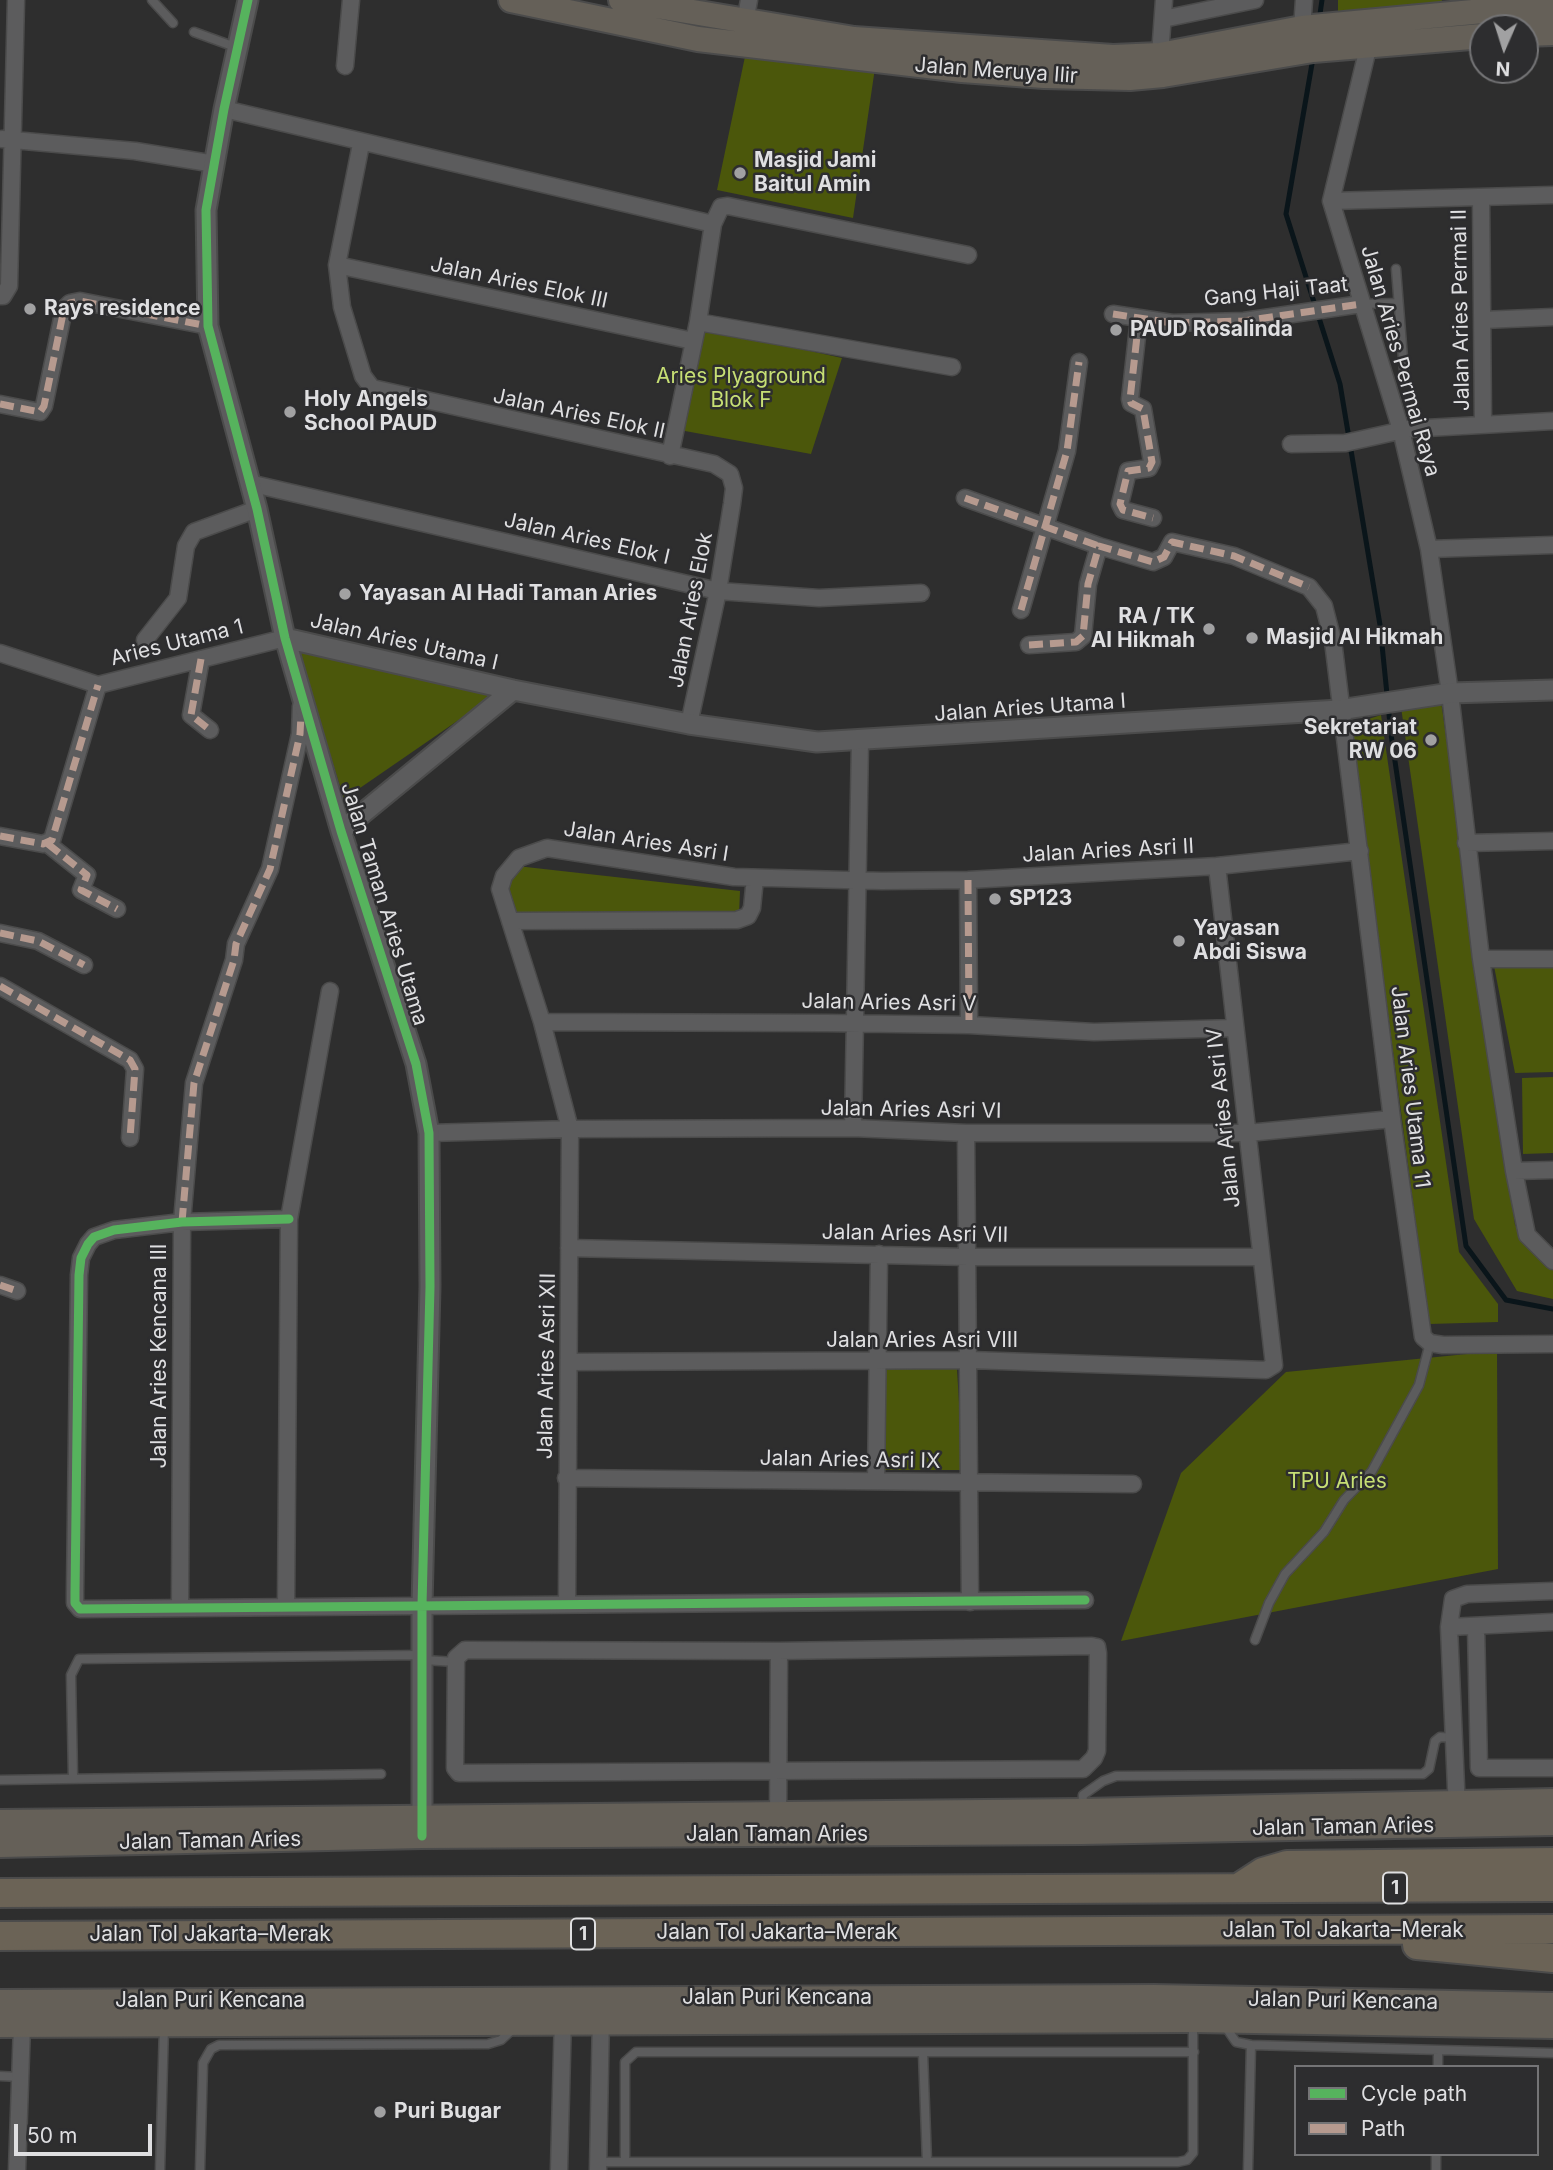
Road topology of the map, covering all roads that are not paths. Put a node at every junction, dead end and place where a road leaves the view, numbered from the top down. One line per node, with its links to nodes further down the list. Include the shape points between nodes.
1 (16, 0): 26 (street)
2 (152, 0): 16 (lane)
3 (248, 0): 22 (street, Jalan Taman Aries Utama)
4 (351, 0): 24 (street)
5 (511, 0): 17 (main road, Jalan Meruya Ilir)
6 (621, 0): 17 (main road, Jalan Meruya Ilir)
7 (1164, 0): 15 (street)
8 (1255, 0): 15 (street)
9 (1304, 0): 19 (street)
10 (747, 11): 17 (main road, Jalan Meruya Ilir); 21 (main road, Jalan Meruya Ilir)
11 (1553, 11): 13 (main road, Jalan Meruya Ilir)
12 (1442, 13): 14 (main road, Jalan Meruya Ilir); 20 (main road, Jalan Meruya Ilir); 20 (main road, Jalan Meruya Ilir, via 1403,19)
13 (1527, 14)
14 (1469, 17)
15 (1163, 19): 23 (street)
16 (173, 23)
17 (701, 28): 21 (main road, Jalan Meruya Ilir)
18 (194, 32): 22 (lane)
19 (1311, 35): 20 (main road, Jalan Meruya Ilir); 21 (main road, Jalan Meruya Ilir, via 1202,69 1130,78 962,71); 23 (main road, Jalan Meruya Ilir)
20 (1358, 38): 31 (street, Jalan Aries Permai Raya)
21 (791, 41): 23 (main road, Jalan Meruya Ilir, via 882,41 1113,57)
22 (238, 48): 25 (street, Jalan Taman Aries Utama)
23 (1160, 55)
24 (345, 66)
25 (224, 110): 27 (street); 28 (street, Jalan Taman Aries Utama)
26 (5, 140): 28 (street, via 135,151); 36 (street, via 9,286)
27 (361, 144): 32 (street); 34 (street)
28 (215, 164): 44 (street, Jalan Taman Aries Utama, via 206,210)
29 (1553, 195): 30 (street)
30 (1481, 197): 31 (street); 42 (street, Jalan Aries Permai II)
31 (1331, 201): 38 (street, Jalan Aries Permai Raya)
32 (712, 225): 33 (street, via 717,211 728,206); 43 (street)
33 (968, 255)
34 (337, 265): 45 (street, Jalan Aries Elok III); 54 (street, Jalan Aries Elok II, via 342,307 363,376 372,388)
35 (1396, 269): 37 (lane)
36 (0, 296)
37 (1398, 303): 38 (lane); 48 (lane)
38 (1361, 304): 41 (street, Gang Haji Taat, via 1244,321 1171,323); 52 (street, Jalan Aries Permai Raya)
39 (1113, 314): 41 (street, Gang Haji Taat)
40 (1553, 317): 42 (street)
41 (1139, 318): 59 (street, via 1130,399 1143,409 1152,463 1149,468 1128,471 1120,505 1123,510)
42 (1483, 320): 51 (street, Jalan Aries Permai II)
43 (698, 322): 45 (street); 47 (street)
44 (208, 326): 49 (street, via 80,301 70,303 64,309 40,412); 55 (street, Jalan Taman Aries Utama)
45 (693, 341): 54 (street)
46 (1079, 362): 60 (street, via 1067,451)
47 (952, 367)
48 (1404, 371)
49 (0, 404)
50 (1553, 421): 51 (street)
51 (1483, 424): 52 (street)
52 (1396, 432): 53 (street, via 1345,443); 63 (street, Jalan Aries Permai Raya)
53 (1292, 444)
54 (670, 456): 57 (street, Jalan Aries Elok II, via 714,464 730,474)
55 (249, 483): 58 (street, Jalan Taman Aries Utama); 64 (street, Jalan Aries Elok I)
56 (965, 498): 60 (street)
57 (732, 504): 64 (street, Jalan Aries Elok)
58 (257, 509): 67 (street, Jalan Taman Aries Utama); 68 (street, via 194,532 186,546 178,598)
59 (1153, 517)
60 (1046, 529): 62 (street); 66 (street)
61 (1553, 545): 63 (street)
62 (1099, 546): 69 (street, via 1088,583 1083,636 1076,642); 77 (street, Jalan Aries Utama 11, via 1153,562 1164,557 1172,542 1234,556 1308,587 1324,606 1333,641)
63 (1429, 550): 76 (street, Jalan Aries Permai Raya)
64 (718, 591): 65 (street, Jalan Aries Elok I, via 819,598); 78 (street, Jalan Aries Elok)
65 (921, 593)
66 (1021, 610)
67 (285, 638): 71 (street, Aries Utama 1); 73 (street, Jalan Aries Utama I); 75 (street, Jalan Taman Aries Utama)
68 (145, 640)
69 (1029, 645)
70 (0, 653): 72 (street, Aries Utama 1)
71 (201, 659): 72 (street, Aries Utama 1); 79 (street, via 191,715)
72 (98, 685): 84 (street)
73 (513, 690): 78 (street, Jalan Aries Utama I); 81 (street, Jalan Aries Utama I)
74 (1553, 690): 76 (street, Jalan Aries Utama I)
75 (301, 693): 81 (street, Jalan Taman Aries Utama); 113 (street, Jalan Aries Kencana III, via 300,734 270,869 236,944 194,1083)
76 (1450, 693): 77 (street, Jalan Aries Utama I); 85 (street, Jalan Aries Permai Raya)
77 (1339, 710): 80 (street, Jalan Aries Utama I); 86 (street, Jalan Aries Utama 11)
78 (688, 723): 80 (street, Jalan Aries Utama I, via 817,742)
79 (210, 730)
80 (860, 742): 90 (street)
81 (341, 831): 106 (street, Jalan Taman Aries Utama, via 416,1064)
82 (0, 836): 84 (street)
83 (1553, 841): 85 (street)
84 (48, 844): 91 (street, via 87,875 81,890)
85 (1466, 844): 95 (street, Jalan Aries Permai Raya)
86 (1360, 851): 87 (street, Jalan Aries Asri II); 103 (street, Jalan Aries Utama 11)
87 (1217, 866): 89 (street, Jalan Aries Asri II); 102 (street, Jalan Aries Asri IV)
88 (755, 878): 90 (street, Jalan Aries Asri I); 92 (street, Jalan Aries Asri I, via 752,908 748,916 737,920); 92 (street, Jalan Aries Asri I, via 547,848 519,858 504,876 500,889)
89 (968, 880): 90 (street, Jalan Aries Asri II); 101 (street)
90 (857, 881): 100 (street)
91 (117, 909)
92 (510, 920): 99 (street, Jalan Aries Asri I)
93 (0, 933): 96 (street, via 38,941)
94 (1553, 959): 95 (street)
95 (1480, 960): 111 (street, Jalan Aries Permai Raya)
96 (85, 965)
97 (0, 986): 109 (street, via 130,1060 135,1069)
98 (330, 991): 112 (street)
99 (542, 1022): 100 (street, Jalan Aries Asri V); 105 (street, Jalan Aries Asri I)
100 (857, 1024): 101 (street, Jalan Aries Asri V); 104 (street)
101 (969, 1025): 102 (street, Jalan Aries Asri V, via 1094,1032)
102 (1235, 1028): 108 (street, Jalan Aries Asri IV)
103 (1392, 1119): 108 (street, Jalan Aries Asri VI); 121 (street, Jalan Aries Utama 11, via 1423,1337)
104 (853, 1128): 105 (street, Jalan Aries Asri VI); 107 (street, Jalan Aries Asri VI)
105 (570, 1129): 106 (street, Jalan Aries Asri VI); 114 (street, Jalan Aries Asri XII)
106 (429, 1133): 135 (street, Jalan Taman Aries Utama)
107 (966, 1133): 108 (street, Jalan Aries Asri VI); 116 (street)
108 (1248, 1133): 117 (street, Jalan Aries Asri IV)
109 (130, 1138)
110 (1553, 1170): 111 (street)
111 (1514, 1171): 118 (street, Jalan Aries Permai Raya, via 1527,1235)
112 (289, 1219): 113 (street); 136 (street)
113 (182, 1222): 137 (street, Jalan Aries Kencana III); 137 (street, via 102,1234 94,1237 81,1258 75,1592 80,1609)
114 (569, 1248): 115 (street, Jalan Aries Asri VII); 125 (street, Jalan Aries Asri XII)
115 (879, 1254): 116 (street, Jalan Aries Asri VII); 124 (street)
116 (968, 1257): 117 (street, Jalan Aries Asri VII); 123 (street)
117 (1260, 1258): 126 (street, Jalan Aries Asri IV)
118 (1553, 1261)
119 (0, 1285): 120 (street)
120 (17, 1291)
121 (1430, 1343): 122 (street); 141 (lane, via 1419,1385 1372,1471 1285,1574)
122 (1553, 1344)
123 (970, 1360): 124 (street, Jalan Aries Asri VIII); 126 (street, Jalan Aries Asri VIII, via 1266,1370); 129 (street)
124 (876, 1361): 125 (street, Jalan Aries Asri VIII); 128 (street)
125 (569, 1362): 127 (street, Jalan Aries Asri XII)
126 (1274, 1365)
127 (566, 1478): 128 (street, Jalan Aries Asri IX); 134 (street, Jalan Aries Asri XII)
128 (876, 1481): 129 (street, Jalan Aries Asri IX)
129 (970, 1483): 130 (street, Jalan Aries Asri IX); 133 (street)
130 (1133, 1484)
131 (1553, 1591): 139 (street, via 1467,1594 1453,1599)
132 (1085, 1600): 133 (street)
133 (970, 1602): 134 (street)
134 (567, 1604): 135 (street)
135 (422, 1605): 136 (street); 143 (street, Jalan Taman Aries Utama)
136 (286, 1607): 137 (street)
137 (180, 1608)
138 (1553, 1622): 140 (street)
139 (1449, 1627): 140 (street); 145 (street)
140 (1476, 1627): 146 (street)
141 (1255, 1640)
142 (779, 1651): 144 (street, via 465,1650 458,1653); 148 (street); 148 (street, via 1085,1645 1097,1647 1098,1653 1097,1751 1083,1769)
143 (422, 1657): 144 (lane); 151 (lane, via 79,1659 71,1675); 159 (street, Jalan Taman Aries Utama)
144 (456, 1662): 148 (street, via 459,1773)
145 (1454, 1738): 149 (street); 155 (lane, via 1435,1741 1430,1769 1423,1774 1116,1776 1083,1795)
146 (1479, 1768): 147 (street); 149 (street)
147 (1553, 1768)
148 (778, 1769): 158 (street)
149 (1456, 1770): 154 (street)
150 (381, 1774): 151 (lane)
151 (73, 1777): 152 (lane)
152 (0, 1780)
153 (1553, 1801): 154 (main road, Jalan Taman Aries)
154 (1457, 1814): 155 (main road, Jalan Taman Aries); 157 (main road, Jalan Taman Aries)
155 (1082, 1821): 158 (main road, Jalan Taman Aries)
156 (0, 1822): 159 (main road, Jalan Taman Aries)
157 (1553, 1822)
158 (778, 1824): 159 (main road, Jalan Taman Aries)
159 (422, 1826): 160 (main road, Jalan Taman Aries)
160 (0, 1844)
161 (1553, 1862): 163 (highway, via 1287,1866 1263,1872)
162 (1553, 1887): 163 (highway, Jalan Tol Jakarta–Merak / 1)
163 (1238, 1889): 164 (highway, Jalan Tol Jakarta–Merak / 1)
164 (0, 1894)
165 (1553, 1929): 166 (highway, Jalan Tol Jakarta–Merak / 1)
166 (1375, 1931): 167 (highway, Jalan Tol Jakarta–Merak / 1); 168 (highway, via 1425,1947)
167 (0, 1936)
168 (1553, 1958)
169 (0, 2002): 172 (main road, Jalan Puri Kencana)
170 (1553, 2005): 174 (main road, Jalan Puri Kencana)
171 (1193, 2009): 173 (main road, Jalan Puri Kencana); 174 (main road, Jalan Puri Kencana); 181 (lane)
172 (563, 2010): 173 (main road, Jalan Puri Kencana); 175 (main road, Jalan Puri Kencana); 193 (street)
173 (601, 2010): 189 (street)
174 (1224, 2010): 178 (main road, Jalan Puri Kencana); 179 (lane, via 1227,2032 1236,2042)
175 (517, 2022): 176 (main road, Jalan Puri Kencana); 192 (lane, via 510,2034 488,2044 219,2045 203,2063)
176 (164, 2024): 177 (main road, Jalan Puri Kencana); 191 (lane)
177 (11, 2025): 186 (street)
178 (1553, 2026)
179 (1251, 2045): 180 (lane); 194 (lane)
180 (1438, 2050): 183 (lane); 184 (lane)
181 (1194, 2052): 182 (lane); 188 (lane, via 1193,2153 1187,2160)
182 (923, 2053): 187 (lane, via 636,2052 625,2062); 188 (lane)
183 (1553, 2053)
184 (1438, 2065)
185 (0, 2076): 186 (lane)
186 (20, 2077): 190 (street)
187 (621, 2161): 188 (lane); 189 (lane)
188 (927, 2162)
189 (598, 2166)
190 (17, 2170)
191 (160, 2170)
192 (200, 2170)
193 (559, 2170)
194 (1248, 2170)

